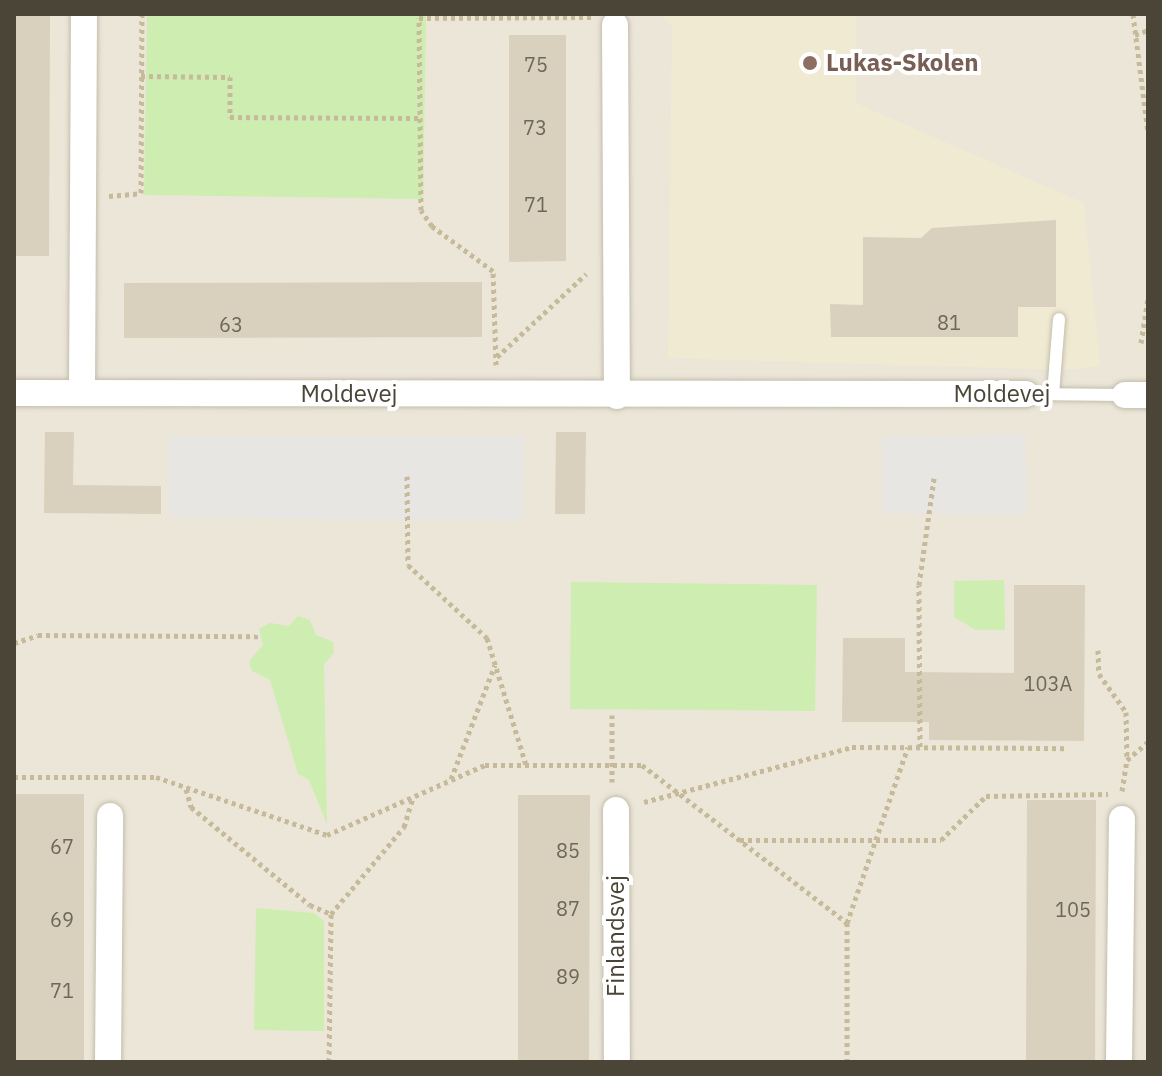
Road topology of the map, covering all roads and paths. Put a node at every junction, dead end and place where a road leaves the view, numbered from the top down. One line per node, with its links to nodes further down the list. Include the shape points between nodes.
1 (84, 14): 11 (street)
2 (142, 14): 8 (path)
3 (1133, 14): 7 (path)
4 (418, 16): 5 (path, via 587,16); 9 (path)
5 (615, 25): 23 (street)
6 (1148, 30): 7 (path)
7 (1135, 35): 10 (path)
8 (141, 76): 9 (path, via 230,77 230,117); 11 (path, via 141,193)
9 (418, 118): 16 (path, via 421,210 432,226 493,271)
10 (1148, 133)
11 (83, 199): 18 (street)
12 (591, 270): 16 (path)
13 (1148, 298): 15 (path)
14 (1059, 319): 20 (lane)
15 (1141, 343)
16 (496, 358): 21 (path)
17 (14, 393): 18 (street, Moldevej)
18 (82, 393): 21 (street, Moldevej)
19 (1026, 394): 20 (lane, Moldevej); 23 (street, Moldevej)
20 (1053, 394): 22 (lane, Moldevej)
21 (497, 395): 23 (street, Moldevej)
22 (1136, 395)
23 (617, 396)
24 (407, 476): 29 (path, via 408,565 487,638)
25 (934, 478): 33 (path, via 919,585)
26 (261, 636): 27 (path, via 38,635)
27 (14, 643)
28 (1098, 650): 35 (path, via 1099,674 1126,712)
29 (496, 664): 36 (path); 39 (path)
30 (612, 715): 37 (path)
31 (1148, 742): 35 (path)
32 (908, 747): 33 (path); 41 (path, via 852,747); 47 (path)
33 (920, 747): 34 (path)
34 (1067, 748)
35 (1127, 760): 43 (path)
36 (526, 765): 37 (path); 39 (path, via 485,765)
37 (612, 765): 41 (path, via 642,765); 44 (path)
38 (14, 777): 40 (path, via 156,777)
39 (451, 780): 42 (path)
40 (186, 788): 42 (path, via 327,835); 48 (path, via 191,807 310,905)
41 (679, 793): 44 (path); 46 (path)
42 (414, 797): 48 (path, via 404,827)
43 (1122, 806): 47 (path, via 986,796 941,840); 54 (street)
44 (616, 810): 52 (street, Finlandsvej)
45 (110, 816): 50 (street)
46 (739, 840): 47 (path); 49 (path)
47 (876, 840): 49 (path)
48 (331, 914): 51 (path)
49 (847, 923): 53 (path)
50 (108, 1062)
51 (329, 1062)
52 (617, 1062)
53 (847, 1062)
54 (1119, 1062)

